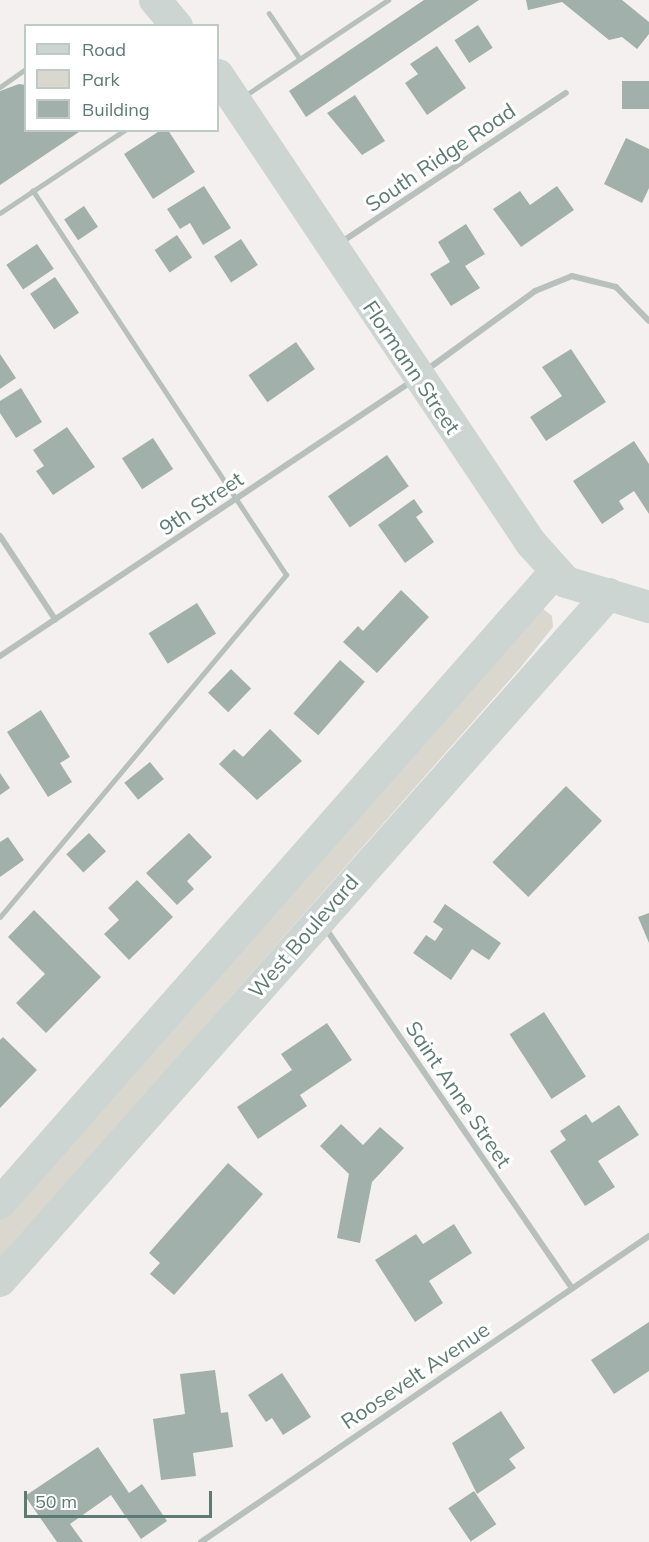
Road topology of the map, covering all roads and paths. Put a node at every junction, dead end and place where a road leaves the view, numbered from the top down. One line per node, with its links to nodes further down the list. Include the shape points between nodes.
1 (388, 0): 3 (lane)
2 (269, 13): 3 (lane)
3 (300, 59): 8 (lane)
4 (24, 70): 6 (lane)
5 (219, 77): 8 (street, Flormann Street)
6 (0, 87)
7 (566, 93): 12 (street, South Ridge Road)
8 (235, 102): 12 (street, Flormann Street)
9 (122, 132): 10 (lane)
10 (33, 191): 11 (lane); 15 (lane)
11 (0, 213)
12 (332, 248): 14 (street, Flormann Street)
13 (649, 321): 14 (street, 9th Street, via 616,287 572,276 536,291)
14 (418, 376): 15 (street, 9th Street); 17 (street, Flormann Street)
15 (237, 499): 20 (street, 9th Street); 22 (lane, via 286,575)
16 (0, 536): 20 (street)
17 (555, 572): 18 (street, Flormann Street, via 566,582); 24 (street)
18 (609, 594): 19 (street, Flormann Street); 23 (street, West Boulevard)
19 (649, 607)
20 (55, 619): 21 (street, 9th Street)
21 (0, 656)
22 (0, 917)
23 (319, 918): 26 (street, West Boulevard); 27 (street, Saint Anne Street)
24 (0, 1203)
25 (649, 1236): 27 (street, Roosevelt Avenue)
26 (0, 1281)
27 (572, 1288): 28 (street, Roosevelt Avenue)
28 (201, 1542)

